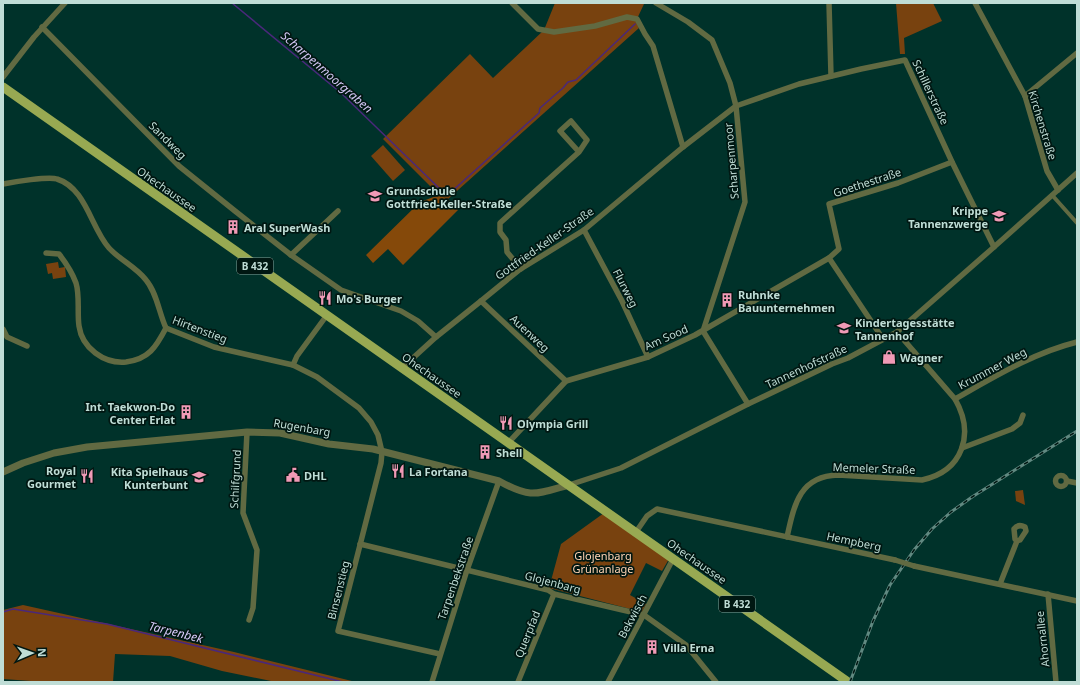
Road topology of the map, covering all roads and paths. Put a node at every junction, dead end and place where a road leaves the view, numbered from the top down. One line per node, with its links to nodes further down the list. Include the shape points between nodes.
1 (65, 3): 6 (street)
2 (512, 3): 13 (street, via 538,29 554,32 596,26 627,18 638,19 653,46)
3 (656, 3): 12 (street, Scharpenmoor, via 712,40 730,83)
4 (828, 3): 8 (street)
5 (978, 4): 11 (street, Kirchenstraße)
6 (42, 27): 9 (street); 26 (street, Sandweg, via 179,166)
7 (1077, 53): 11 (street)
8 (831, 76): 12 (street, Schillerstraße, via 778,90); 15 (street, Schillerstraße, via 905,60)
9 (3, 77)
10 (3, 87): 30 (main road, Ohechaussee / B 432)
11 (1025, 96): 18 (street, Kirchenstraße, via 1047,171)
12 (736, 106): 13 (street, Gottfried-Keller-Straße); 33 (street, Scharpenmoor, via 745,202)
13 (683, 147): 22 (street, Gottfried-Keller-Straße)
14 (579, 152): 14 (street, via 587,140 571,121 560,131); 28 (street, via 500,223 500,232 506,240 507,252)
15 (952, 162): 23 (street, Schillerstraße); 24 (street, Goethestraße, via 898,183 829,204)
16 (1077, 173): 18 (street, Tannenhofstraße)
17 (3, 184): 31 (street, Hirtenstieg, via 56,178 67,183 86,205 96,229 109,248 147,281)
18 (1058, 190): 19 (street, Tannenhofstraße)
19 (1052, 195): 21 (street); 23 (street, Tannenhofstraße)
20 (338, 211): 26 (street)
21 (1077, 223)
22 (584, 230): 28 (street, Gottfried-Keller-Straße); 39 (street, Flurweg)
23 (994, 247): 34 (street, Tannenhofstraße)
24 (839, 249): 27 (street, Am Sood)
25 (46, 253): 31 (street, via 59,254 70,269 76,284 79,328 85,342 94,353 104,359 123,362 136,360 157,345)
26 (291, 254): 35 (street, Sandweg, via 341,290 401,311 418,321)
27 (829, 258): 33 (street, Am Sood); 36 (street)
28 (521, 270): 29 (street, Gottfried-Keller-Straße)
29 (481, 301): 35 (street, Gottfried-Keller-Straße); 42 (street, Auenweg)
30 (327, 315): 40 (street); 41 (main road, Ohechaussee / B 432)
31 (166, 328): 40 (street, Hirtenstieg, via 214,347)
32 (3, 329): 38 (street, via 7,337)
33 (703, 331): 39 (street, Am Sood); 44 (street)
34 (896, 332): 36 (street, Tannenhofstraße); 43 (street, Krummer Weg)
35 (436, 337): 41 (street, Gottfried-Keller-Straße)
36 (883, 339): 44 (street, Tannenhofstraße)
37 (1077, 342): 43 (street, Krummer Weg, via 1016,365)
38 (28, 346)
39 (648, 356): 42 (street, Am Sood)
40 (293, 365): 49 (street, Hirtenstieg, via 317,378 358,408 378,435)
41 (402, 368): 47 (main road, Ohechaussee / B 432)
42 (566, 381): 47 (street, Am Sood)
43 (955, 399): 48 (street, Memeler Straße, via 964,420)
44 (748, 404): 54 (street, Tannenhofstraße, via 620,468)
45 (1023, 415): 48 (street, via 1020,423 1012,429)
46 (247, 432): 49 (street, Rugenbarg, via 280,433); 50 (street, Rugenbarg, via 87,447 54,453); 66 (street, Schilfgrund, via 243,513 257,550 253,608)
47 (508, 443): 54 (main road, Ohechaussee / B 432)
48 (962, 448): 56 (street, Memeler Straße, via 946,469 922,480 838,475 820,478 811,483 798,497)
49 (382, 452): 51 (street, Rugenbarg); 58 (street, Binsenstieg)
50 (3, 472)
51 (499, 481): 54 (street, Rugenbarg, via 519,491 537,494); 60 (street, Tarpenbekstraße)
52 (1067, 481): 53 (street)
53 (1077, 483)
54 (569, 485): 55 (main road, Ohechaussee / B 432)
55 (636, 532): 56 (street, Hempberg, via 647,516 657,509); 59 (main road, Ohechaussee / B 432)
56 (787, 537): 61 (street, Hempberg, bridge)
57 (1017, 541): 61 (street)
58 (360, 544): 60 (street, Glojenbarg); 67 (street, Binsenstieg, via 338,631)
59 (673, 559): 65 (street, Bekwisch); 72 (main road, Ohechaussee / B 432)
60 (467, 570): 62 (street, Glojenbarg, via 548,590); 67 (street, Tarpenbekstraße)
61 (1000, 584): 63 (street, Hempberg)
62 (554, 594): 65 (street, Glojenbarg); 69 (street, Querpfad)
63 (1048, 594): 64 (street, Hempberg); 73 (street, Ahornallee)
64 (1077, 601)
65 (644, 615): 70 (street, Bekwisch); 71 (street, Glojenbarg, via 686,645)
66 (249, 620)
67 (440, 654): 68 (street, Tarpenbekstraße)
68 (432, 682)
69 (518, 682)
70 (608, 682)
71 (716, 682)
72 (848, 682)
73 (1056, 682)

